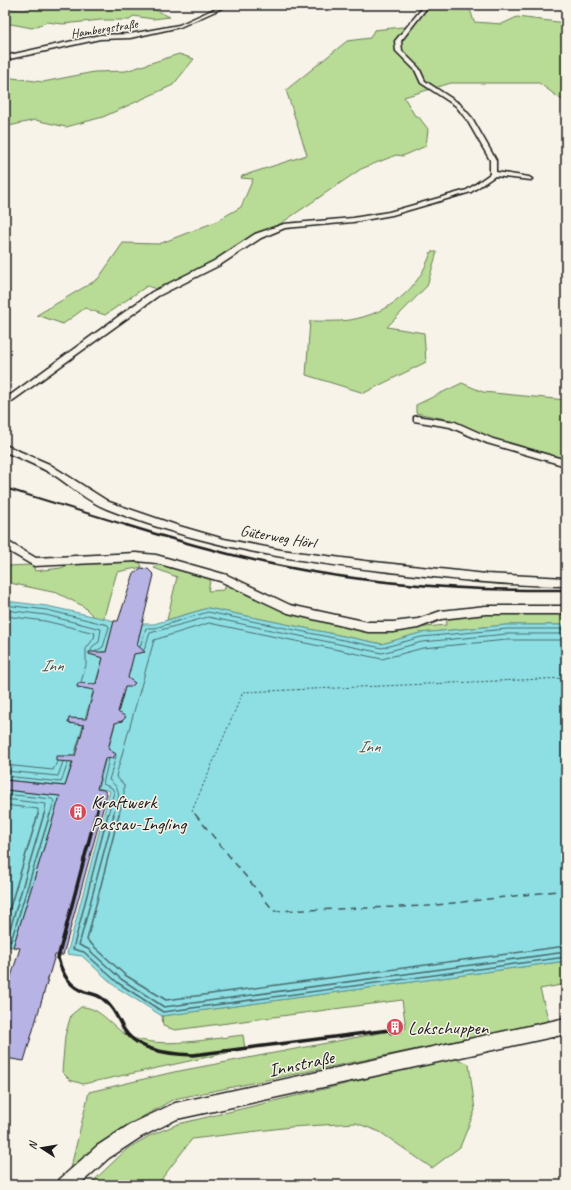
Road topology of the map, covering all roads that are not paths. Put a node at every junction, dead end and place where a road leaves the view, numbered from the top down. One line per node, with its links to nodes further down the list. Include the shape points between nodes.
1 (227, 5): 3 (street, Hambergstraße, via 180,26 130,36 100,37)
2 (427, 5): 4 (street, via 398,41 399,51 417,69 427,86 463,110 494,160)
3 (5, 58)
4 (493, 174): 5 (street); 6 (street, via 483,184 468,191 390,214 269,230 217,263 155,294)
5 (529, 179)
6 (5, 403)
7 (417, 419): 9 (street, via 452,424 490,440)
8 (5, 448): 11 (street, Güterweg Hörl, via 58,473 87,495 111,507 238,546 454,576)
9 (566, 463)
10 (5, 544): 12 (street, via 34,562 136,557 156,559 223,578 288,609 368,627 393,627 418,623 441,615 486,610)
11 (566, 582)
12 (566, 610)
13 (566, 1026): 14 (street, Innstraße, via 175,1111 135,1130 103,1152)
14 (66, 1185)

